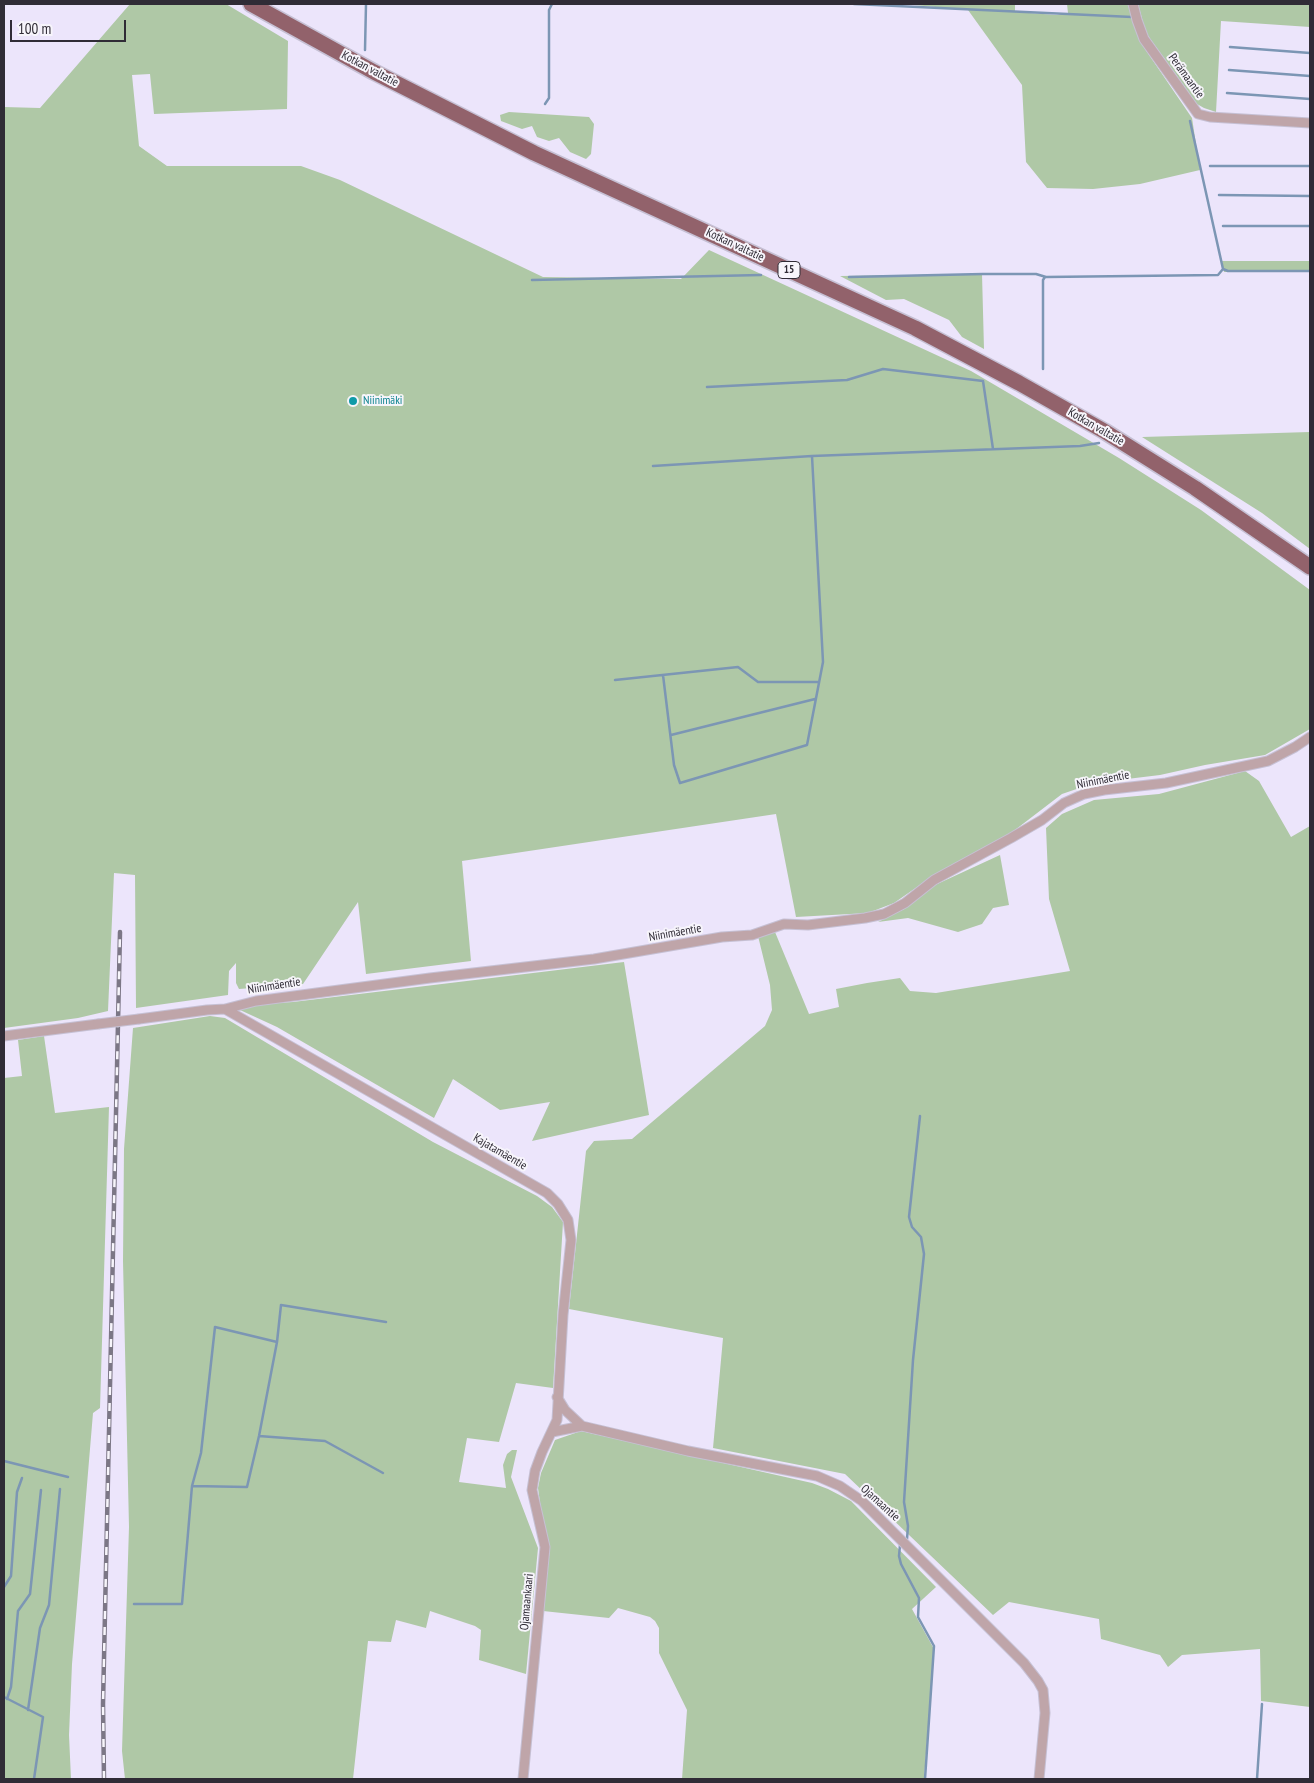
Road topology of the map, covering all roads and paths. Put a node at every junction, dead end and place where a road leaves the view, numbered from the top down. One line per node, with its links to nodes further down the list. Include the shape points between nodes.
1 (251, 4): 4 (highway, Kotkan valtatie / 15, via 374,72 525,149 915,328 1019,383 1195,488)
2 (1133, 4): 3 (street, Perämaantie, via 1144,39 1198,114)
3 (1310, 122)
4 (1310, 567)
5 (1310, 736): 6 (street, Niinimäentie, via 1268,761 1166,783 1084,794 934,880 884,914 808,925 784,924 752,935 722,937 594,959 256,1001)
6 (225, 1010): 7 (street, Niinimäentie, bridge); 8 (street, Kajatamäentie, via 547,1193 558,1204 568,1220 571,1240)
7 (4, 1036)
8 (557, 1397): 9 (street); 10 (street, Kajatamäentie, via 557,1420)
9 (582, 1426): 10 (street, Ojamaantie); 12 (street, Ojamaantie, via 817,1476 862,1501 1024,1663 1038,1681 1043,1690 1045,1713)
10 (552, 1432): 11 (street, Ojamaankaari, via 538,1462 532,1490 545,1547)
11 (523, 1779)
12 (1039, 1779)

